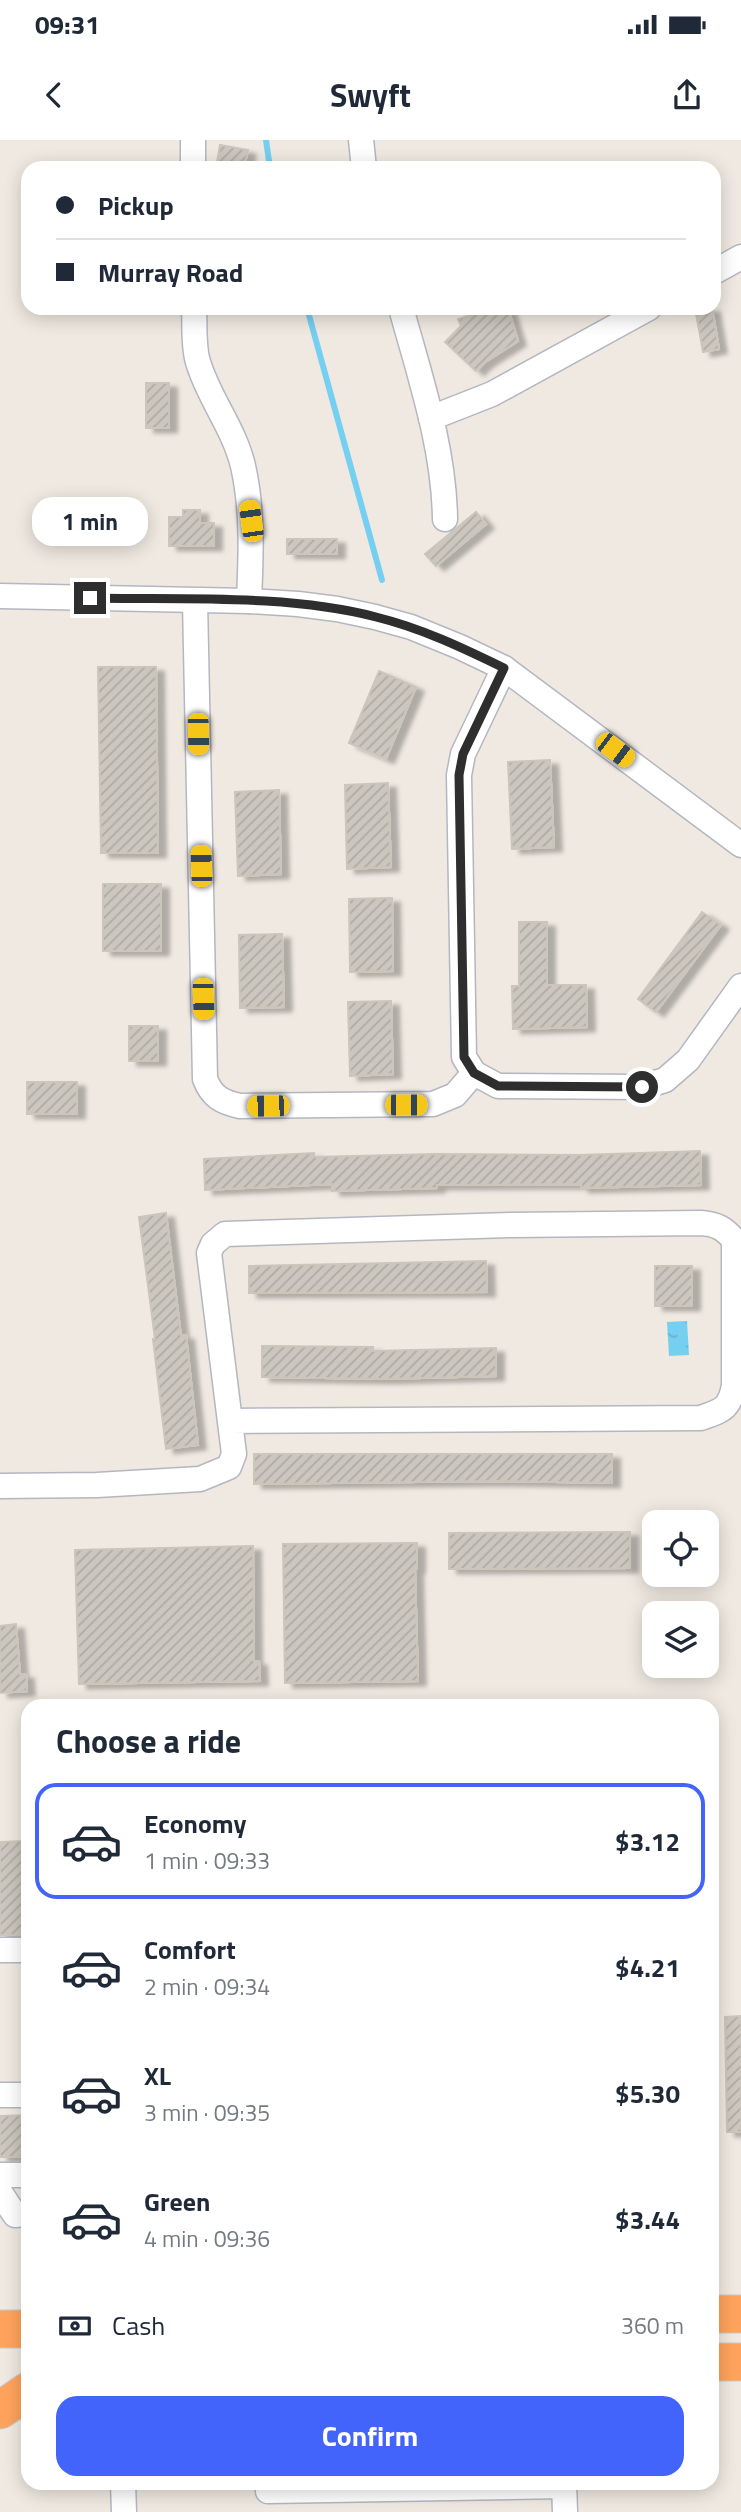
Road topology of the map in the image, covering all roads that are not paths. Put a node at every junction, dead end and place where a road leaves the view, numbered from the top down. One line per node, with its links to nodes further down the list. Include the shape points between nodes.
1 (193, 140): 3 (street)
2 (361, 140): 4 (street)
3 (193, 161)
4 (363, 161)
5 (741, 257): 6 (street)
6 (721, 268)
7 (194, 315): 14 (street, via 196,359 208,391 230,427 243,466 251,521)
8 (403, 315): 10 (street)
9 (636, 315): 10 (street, via 492,394)
10 (431, 418): 11 (street, via 445,487)
11 (446, 519)
12 (0, 596): 13 (street)
13 (195, 601): 14 (street); 18 (street, via 205,1079 210,1092 240,1106 433,1104 455,1095)
14 (249, 601): 15 (street, via 375,617 411,627)
15 (504, 668): 16 (street); 18 (street, via 463,754 459,775 464,1057)
16 (741, 845)
17 (741, 986): 18 (street, via 688,1060 665,1080 642,1087 498,1086)
18 (474, 1073)
19 (738, 1240): 20 (street, via 731,1401 723,1410 701,1418); 20 (street, via 725,1229 701,1223 225,1234 209,1253)
20 (230, 1421): 21 (street, via 234,1454 229,1466 200,1479)
21 (0, 1486)
22 (0, 1950): 23 (street)
23 (21, 1950)
24 (0, 2095): 25 (street)
25 (21, 2095)
26 (0, 2175): 27 (street)
27 (21, 2175)
28 (0, 2192): 29 (street, via 15,2215)
29 (21, 2215)
30 (719, 2314): 31 (highway)
31 (741, 2314)
32 (719, 2362): 33 (highway)
33 (741, 2362)
34 (21, 2375): 35 (highway)
35 (0, 2376)
36 (21, 2396): 37 (highway)
37 (0, 2410)
38 (123, 2490): 42 (street)
39 (429, 2490): 41 (street)
40 (564, 2490): 43 (street)
41 (268, 2496)
42 (124, 2512)
43 (565, 2512)

